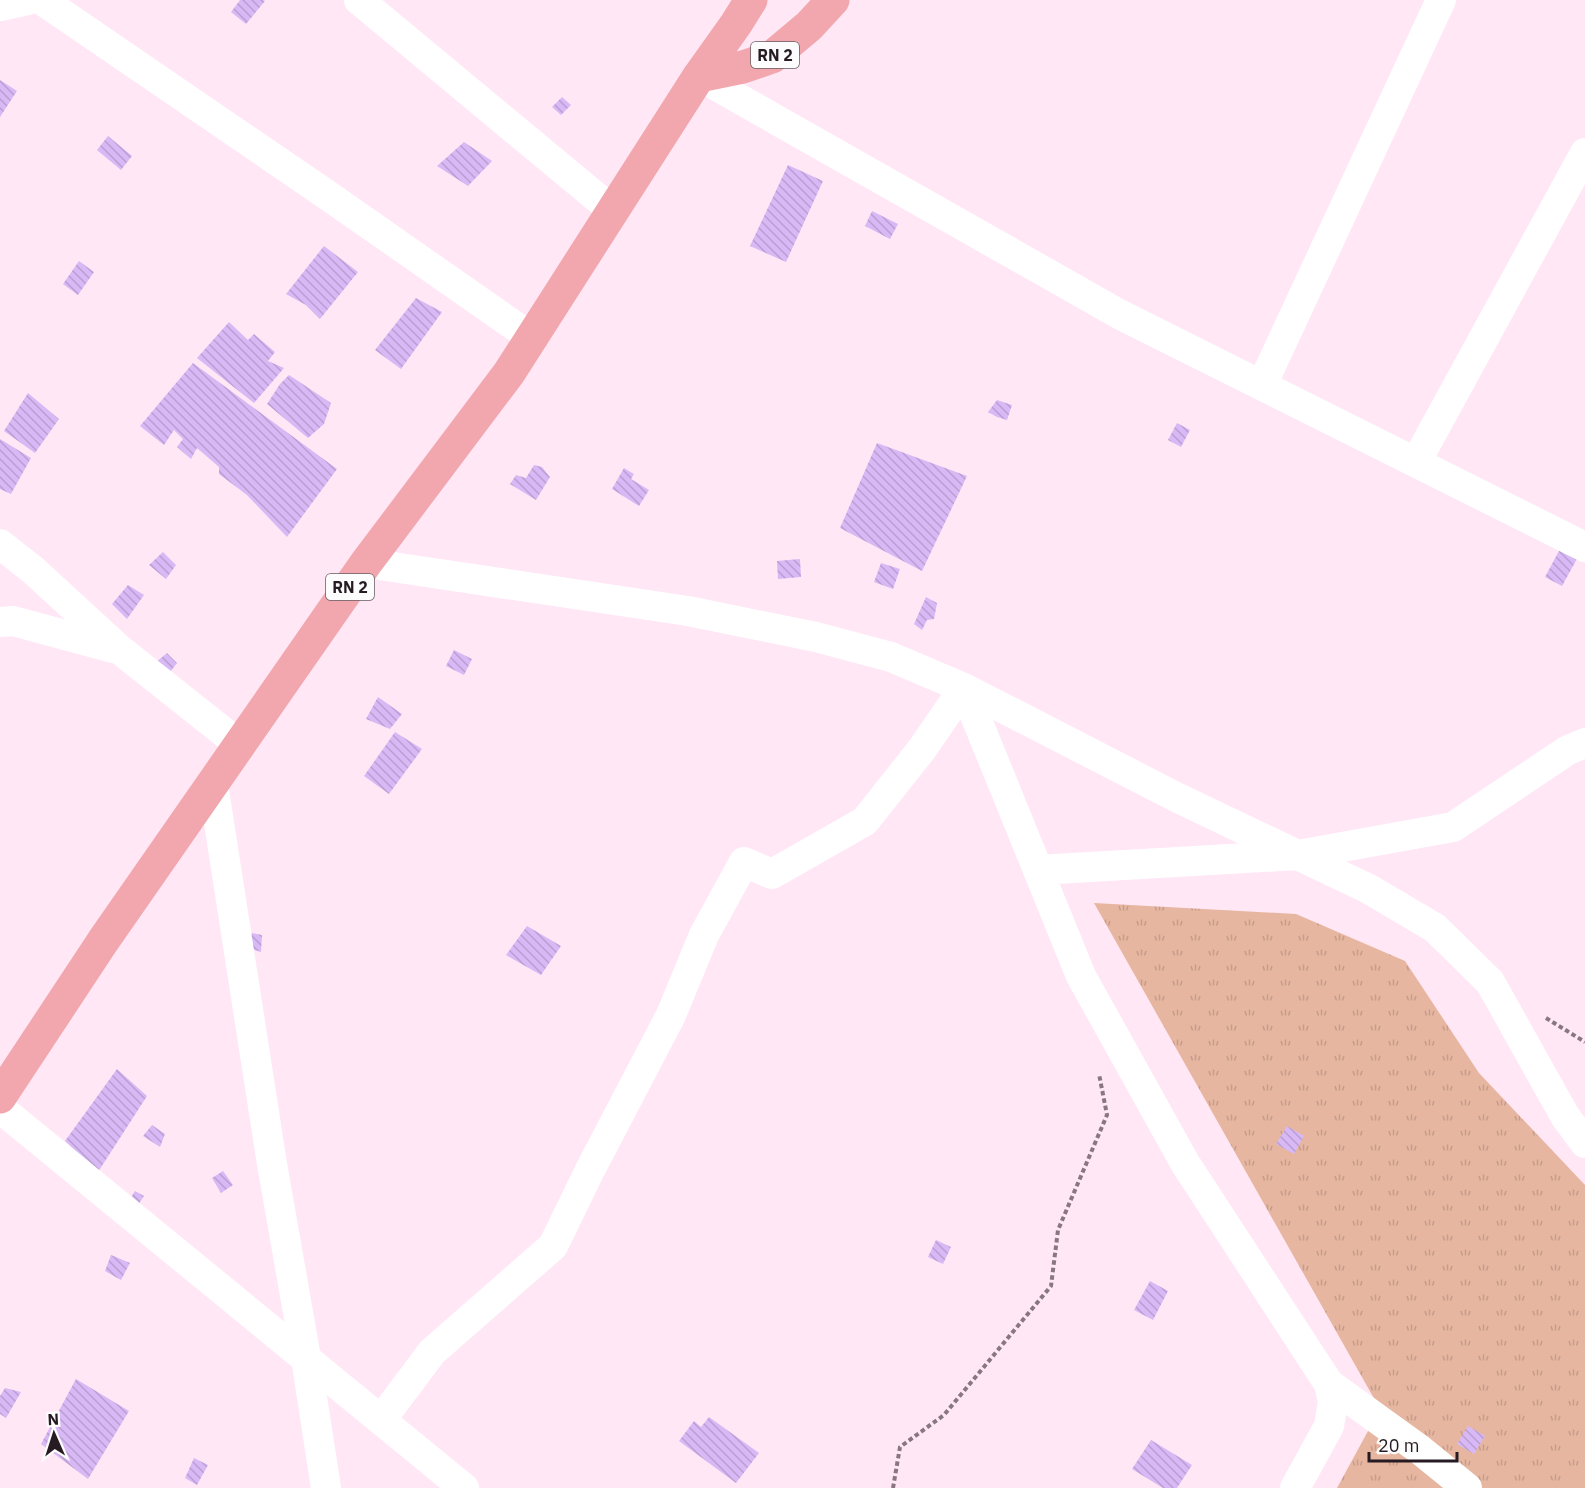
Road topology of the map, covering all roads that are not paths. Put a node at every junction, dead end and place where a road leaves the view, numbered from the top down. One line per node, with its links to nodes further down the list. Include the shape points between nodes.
1 (28, 0): 7 (street)
2 (42, 0): 11 (street)
3 (359, 0): 10 (street)
4 (751, 0): 8 (highway, RN 2)
5 (833, 0): 8 (highway, RN 2, via 772,57)
6 (1440, 0): 12 (street)
7 (0, 6)
8 (699, 76): 10 (highway, RN 2); 12 (street, via 1119,314)
9 (1585, 153): 13 (street)
10 (613, 211): 11 (highway, RN 2)
11 (532, 338): 16 (highway, RN 2)
12 (1262, 385): 13 (street)
13 (1416, 462): 14 (street)
14 (1583, 541)
15 (0, 544): 18 (street)
16 (366, 563): 19 (street, via 688,612 816,637 891,657); 21 (highway, RN 2)
17 (0, 622): 18 (street, via 13,621)
18 (119, 649): 21 (street)
19 (964, 688): 23 (street); 24 (street); 30 (street, via 865,821 772,874 744,862 704,935 671,1015 553,1246 432,1352)
20 (1585, 743): 23 (street, via 1568,750 1453,827)
21 (240, 744): 22 (highway, RN 2)
22 (213, 784): 25 (highway, RN 2); 28 (street)
23 (1298, 855): 24 (street); 27 (street, via 1369,889 1435,928 1490,982 1565,1116)
24 (1038, 870): 29 (street, via 1081,976 1185,1163)
25 (0, 1097)
26 (0, 1108): 28 (street)
27 (1585, 1143)
28 (306, 1358): 30 (street); 31 (street)
29 (1329, 1384): 33 (street, via 1333,1402 1329,1426); 34 (street)
30 (381, 1420): 32 (street)
31 (326, 1488)
32 (464, 1488)
33 (1295, 1488)
34 (1467, 1488)

